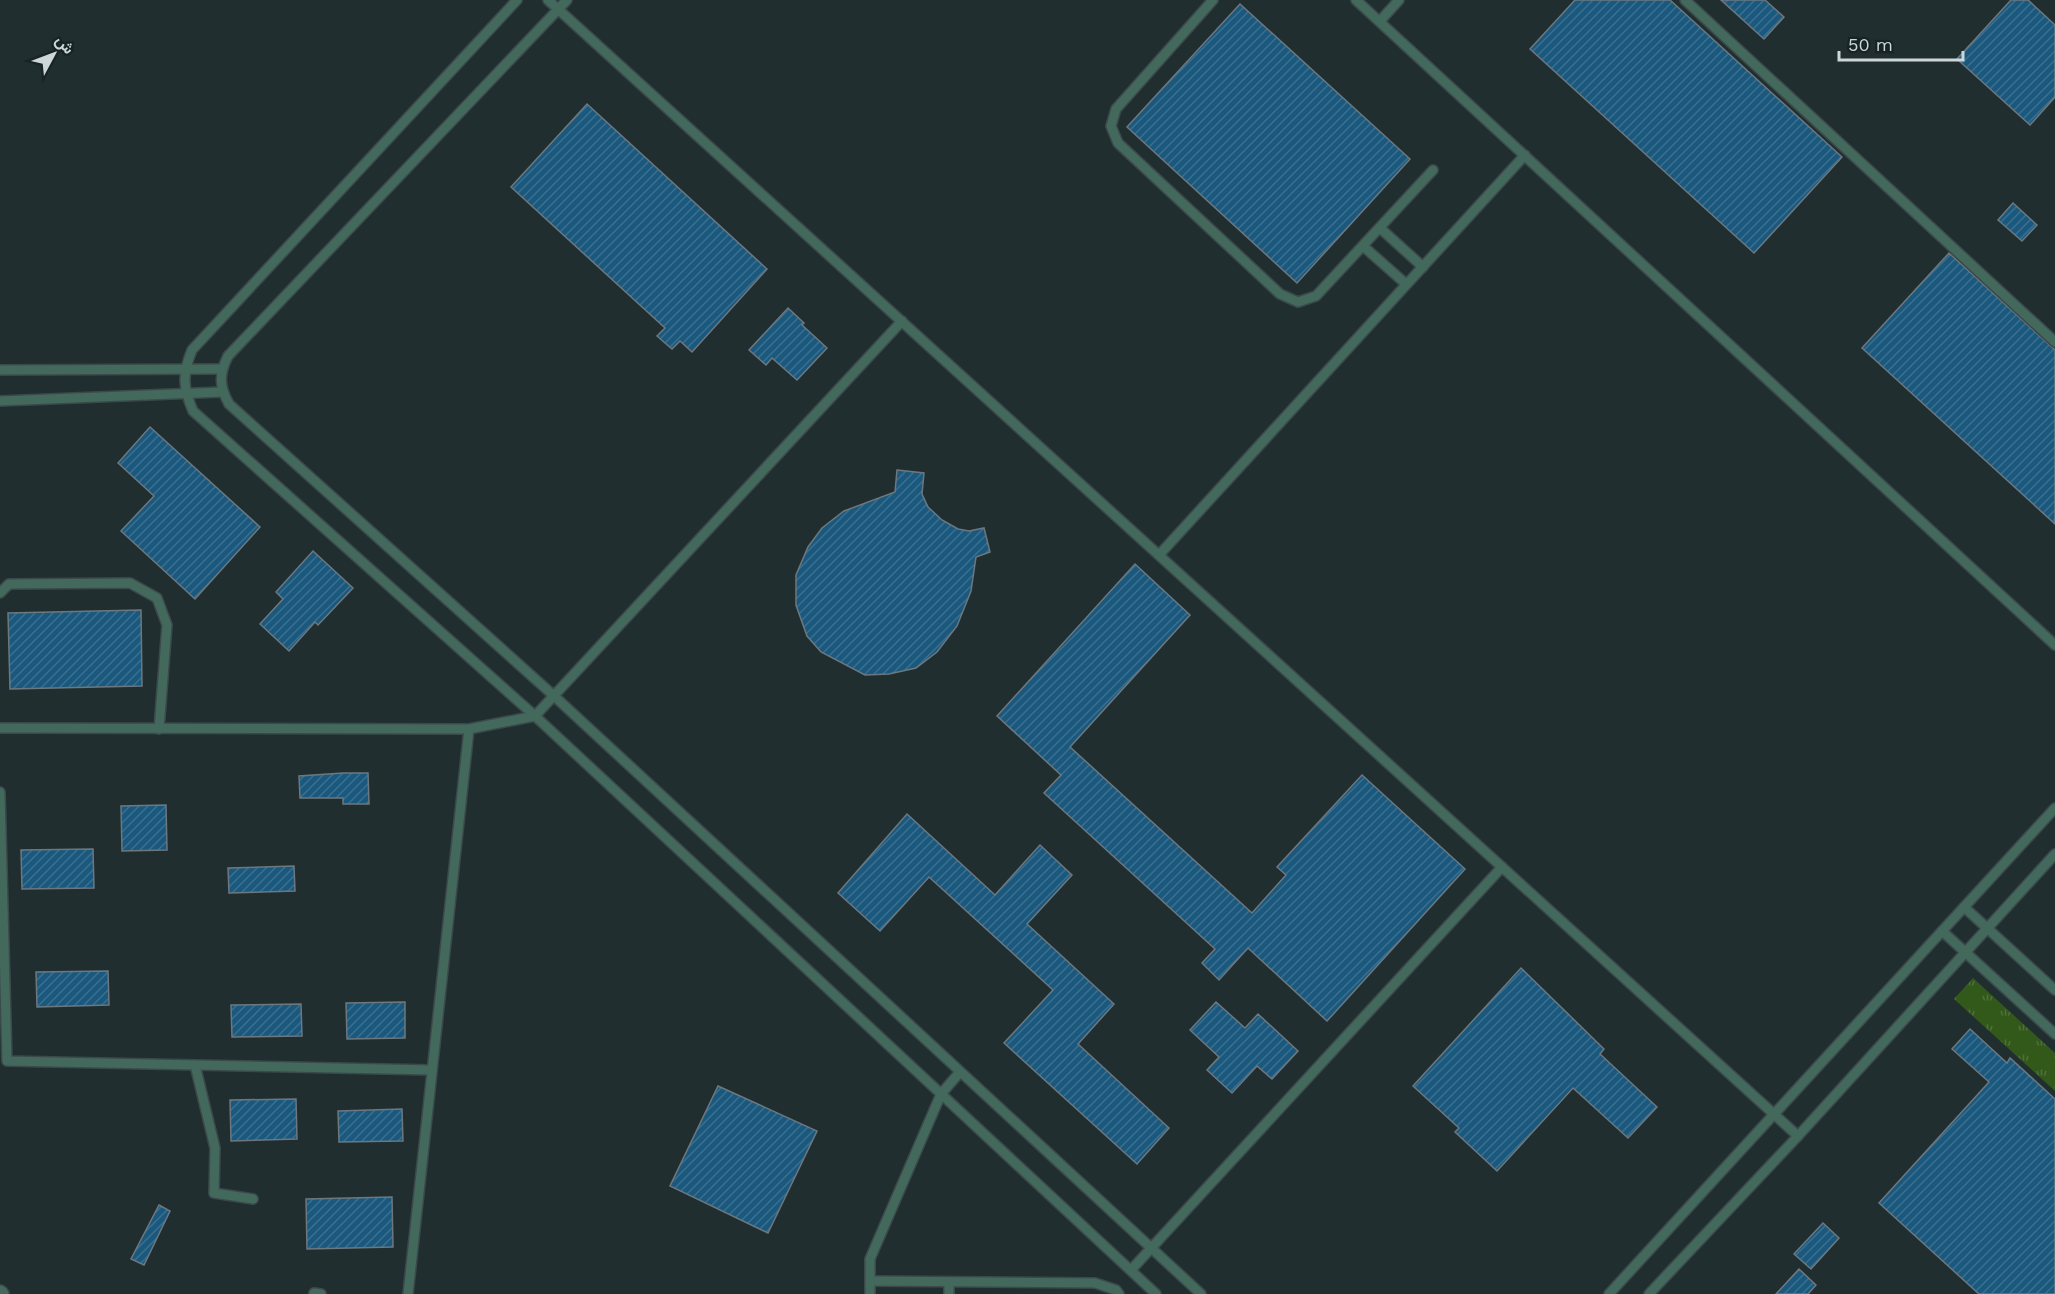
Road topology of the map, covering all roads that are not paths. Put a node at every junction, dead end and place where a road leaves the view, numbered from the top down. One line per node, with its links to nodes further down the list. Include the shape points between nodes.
1 (517, 0): 18 (lane, via 204,336)
2 (548, 0): 8 (lane)
3 (567, 0): 8 (lane)
4 (1214, 0): 13 (lane, via 1116,109 1112,117 1113,135 1288,300 1308,301 1316,296)
5 (1356, 0): 9 (lane)
6 (1399, 0): 9 (lane)
7 (1685, 0): 17 (lane)
8 (558, 9): 16 (lane); 19 (lane, via 238,346)
9 (1380, 21): 10 (lane)
10 (1525, 155): 14 (lane); 26 (lane)
11 (1434, 170): 12 (lane)
12 (1380, 228): 13 (lane); 14 (lane)
13 (1363, 246): 15 (lane)
14 (1423, 267): 15 (lane)
15 (1406, 284): 24 (lane)
16 (902, 321): 24 (lane); 27 (lane)
17 (2055, 342)
18 (184, 368): 19 (lane); 20 (lane); 22 (lane)
19 (222, 369): 21 (lane)
20 (0, 370)
21 (222, 392): 22 (lane); 27 (lane, via 229,404)
22 (185, 394): 23 (lane); 28 (lane, via 205,424)
23 (0, 401)
24 (1159, 555): 35 (lane)
25 (0, 593): 30 (lane, via 9,584 130,583 157,598 167,625)
26 (2055, 645)
27 (553, 695): 28 (lane); 44 (lane)
28 (535, 716): 31 (lane); 45 (lane)
29 (0, 728): 30 (lane)
30 (159, 729): 31 (lane)
31 (469, 729): 43 (lane)
32 (0, 792): 42 (lane, via 7,1061)
33 (2055, 808): 36 (lane)
34 (2055, 854): 37 (lane)
35 (1502, 867): 46 (lane); 49 (lane)
36 (1964, 907): 37 (lane); 38 (lane)
37 (1988, 928): 39 (lane); 40 (lane)
38 (1942, 931): 39 (lane); 46 (lane)
39 (1965, 953): 41 (lane); 47 (lane)
40 (2055, 990)
41 (2055, 1034)
42 (195, 1065): 43 (lane); 48 (lane, via 215,1148 214,1193)
43 (432, 1070): 56 (lane)
44 (960, 1072): 45 (lane); 49 (lane)
45 (941, 1094): 50 (lane); 51 (lane, via 870,1260)
46 (1774, 1114): 47 (lane); 63 (lane)
47 (1798, 1136): 64 (lane)
48 (253, 1199)
49 (1150, 1247): 50 (lane); 62 (lane)
50 (1131, 1270): 61 (lane)
51 (870, 1281): 53 (lane); 57 (lane)
52 (949, 1282): 53 (lane); 59 (lane); 60 (lane, via 1095,1283)
53 (904, 1283): 58 (lane)
54 (314, 1293): 55 (lane)
55 (321, 1294)
56 (408, 1294)
57 (870, 1294)
58 (904, 1294)
59 (949, 1294)
60 (1119, 1294)
61 (1156, 1294)
62 (1201, 1294)
63 (1609, 1294)
64 (1649, 1294)

